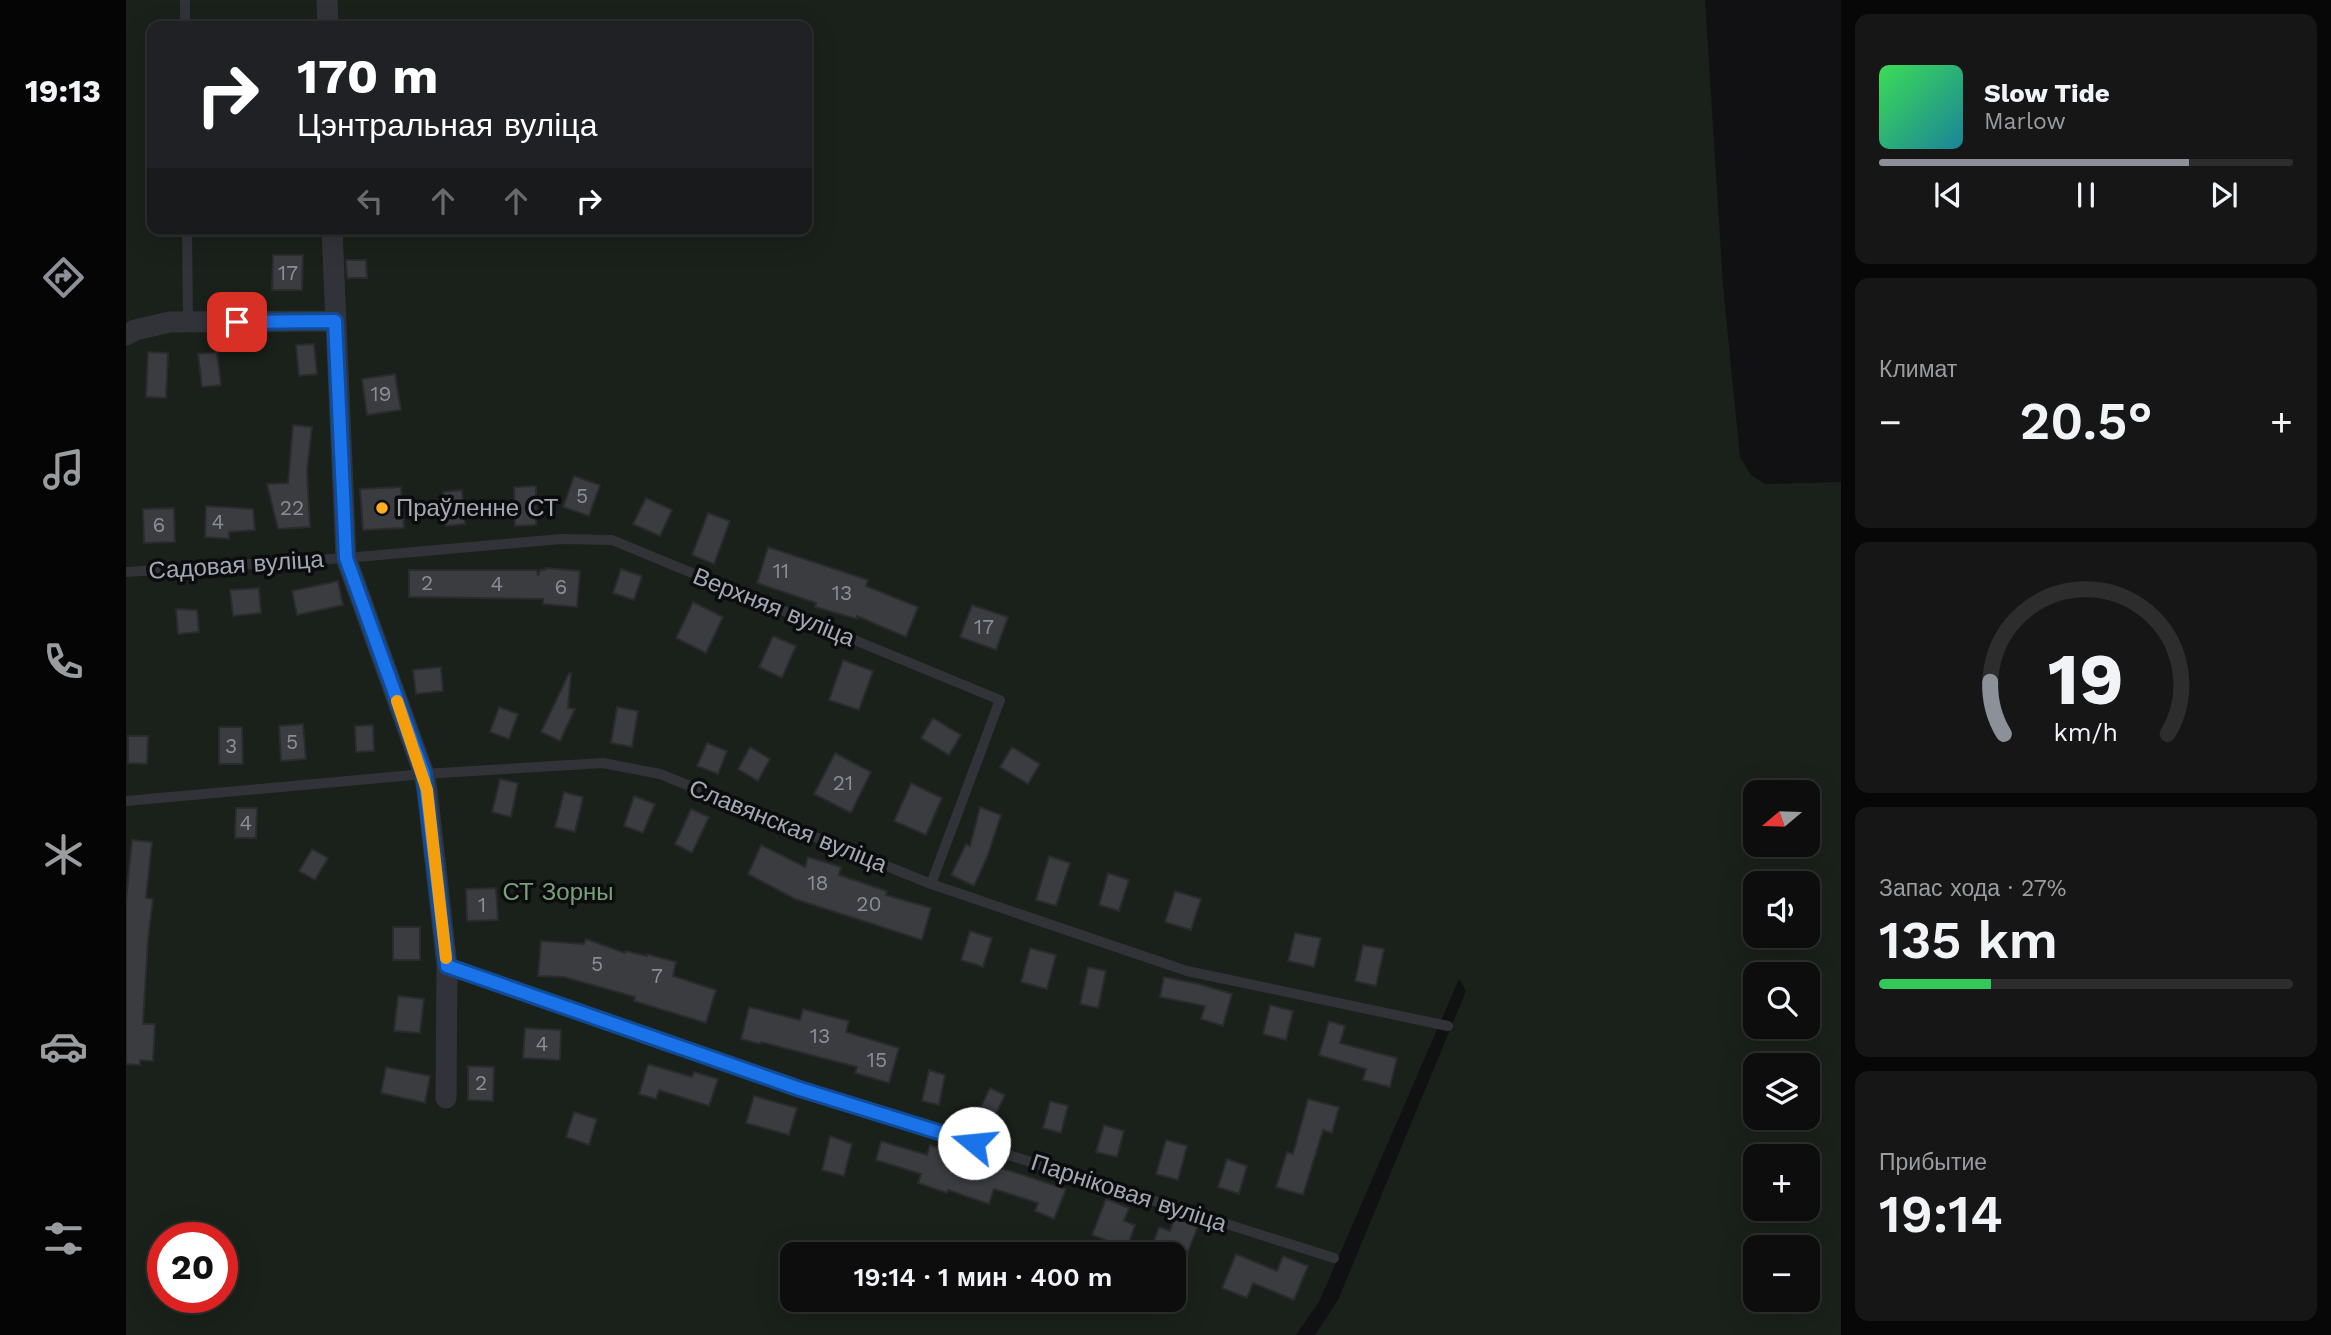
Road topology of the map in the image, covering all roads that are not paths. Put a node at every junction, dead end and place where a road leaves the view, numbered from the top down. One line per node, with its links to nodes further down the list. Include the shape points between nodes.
1 (185, 0): 3 (lane)
2 (327, 0): 4 (street)
3 (185, 21)
4 (328, 21)
5 (187, 235): 8 (lane)
6 (332, 235): 7 (street)
7 (335, 321): 8 (street); 10 (street)
8 (188, 323): 9 (street, via 170,322)
9 (126, 335)
10 (346, 558): 11 (lane, Садовая вуліца); 12 (street); 14 (lane, Верхняя вуліца, via 561,539 612,540 1000,700)
11 (126, 572)
12 (424, 774): 13 (lane, Славянская вуліца); 14 (lane, Славянская вуліца, via 603,763 660,774); 15 (street)
13 (126, 802)
14 (931, 884): 16 (lane, Славянская вуліца, via 1187,971)
15 (447, 966): 17 (street); 18 (lane, Парніковая вуліца, via 800,1089)
16 (1448, 1026)
17 (446, 1098)
18 (1334, 1258)

